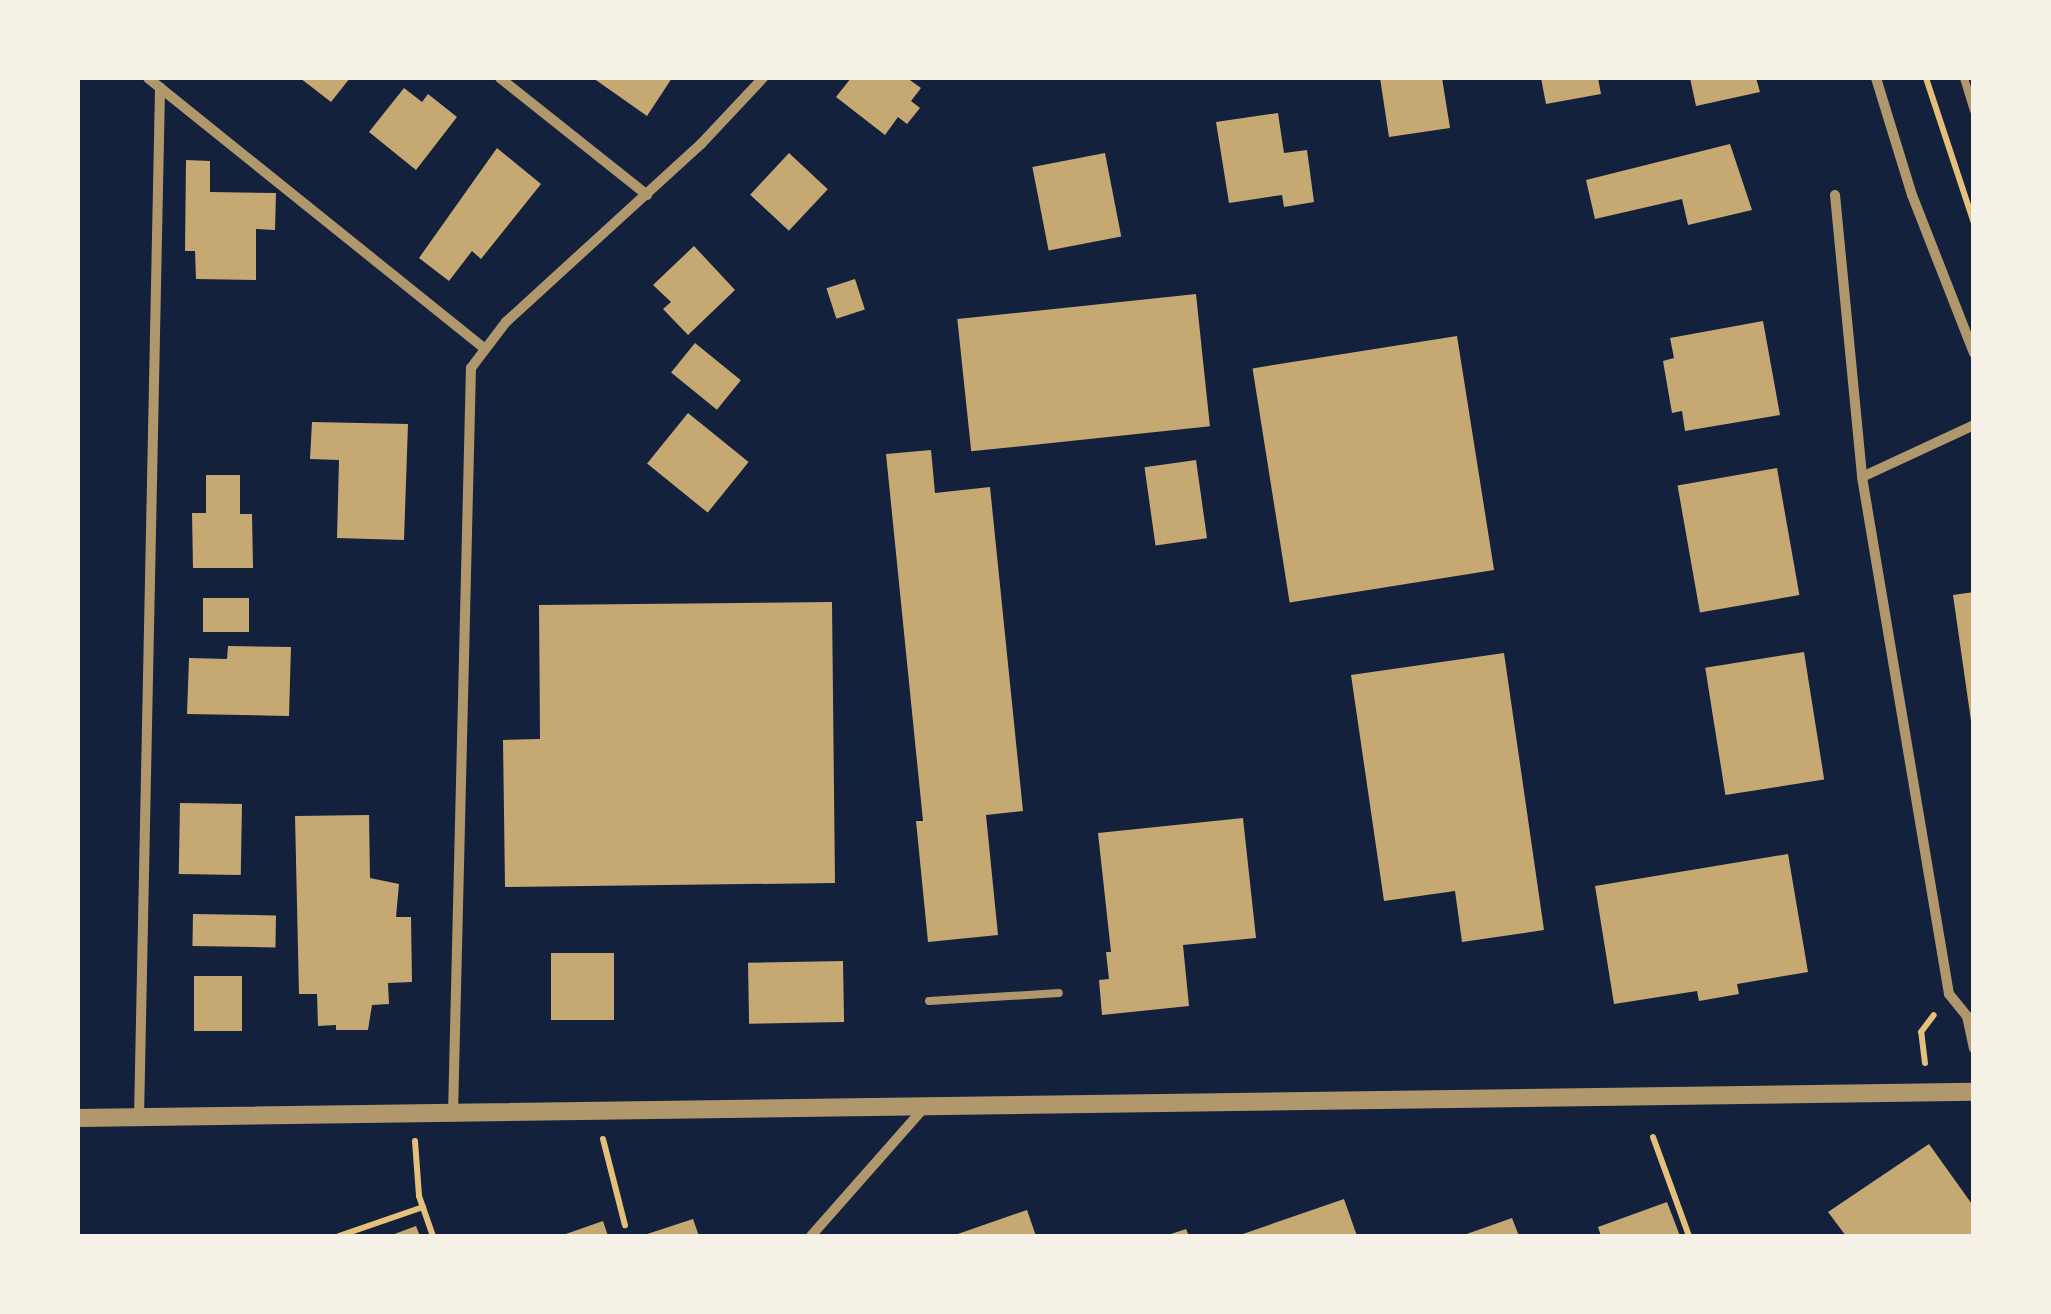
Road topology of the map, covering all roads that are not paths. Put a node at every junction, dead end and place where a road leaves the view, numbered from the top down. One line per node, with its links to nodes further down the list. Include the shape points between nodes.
1 (148, 78): 6 (street)
2 (500, 78): 8 (street)
3 (763, 78): 8 (street)
4 (1876, 78): 11 (street, via 1912,195)
5 (1964, 78): 7 (lane)
6 (160, 87): 10 (street); 21 (street)
7 (1974, 111)
8 (647, 195): 10 (street)
9 (1835, 195): 13 (street)
10 (483, 346): 19 (street, via 468,382)
11 (1974, 354)
12 (1974, 425): 13 (street)
13 (1862, 476): 16 (street, via 1949,994 1967,1016)
14 (1059, 993): 15 (lane)
15 (929, 1001)
16 (1974, 1048)
17 (1974, 1092): 18 (street)
18 (924, 1108): 19 (street); 22 (street)
19 (453, 1115): 21 (street)
20 (78, 1118): 21 (street)
21 (138, 1118)
22 (811, 1236)

